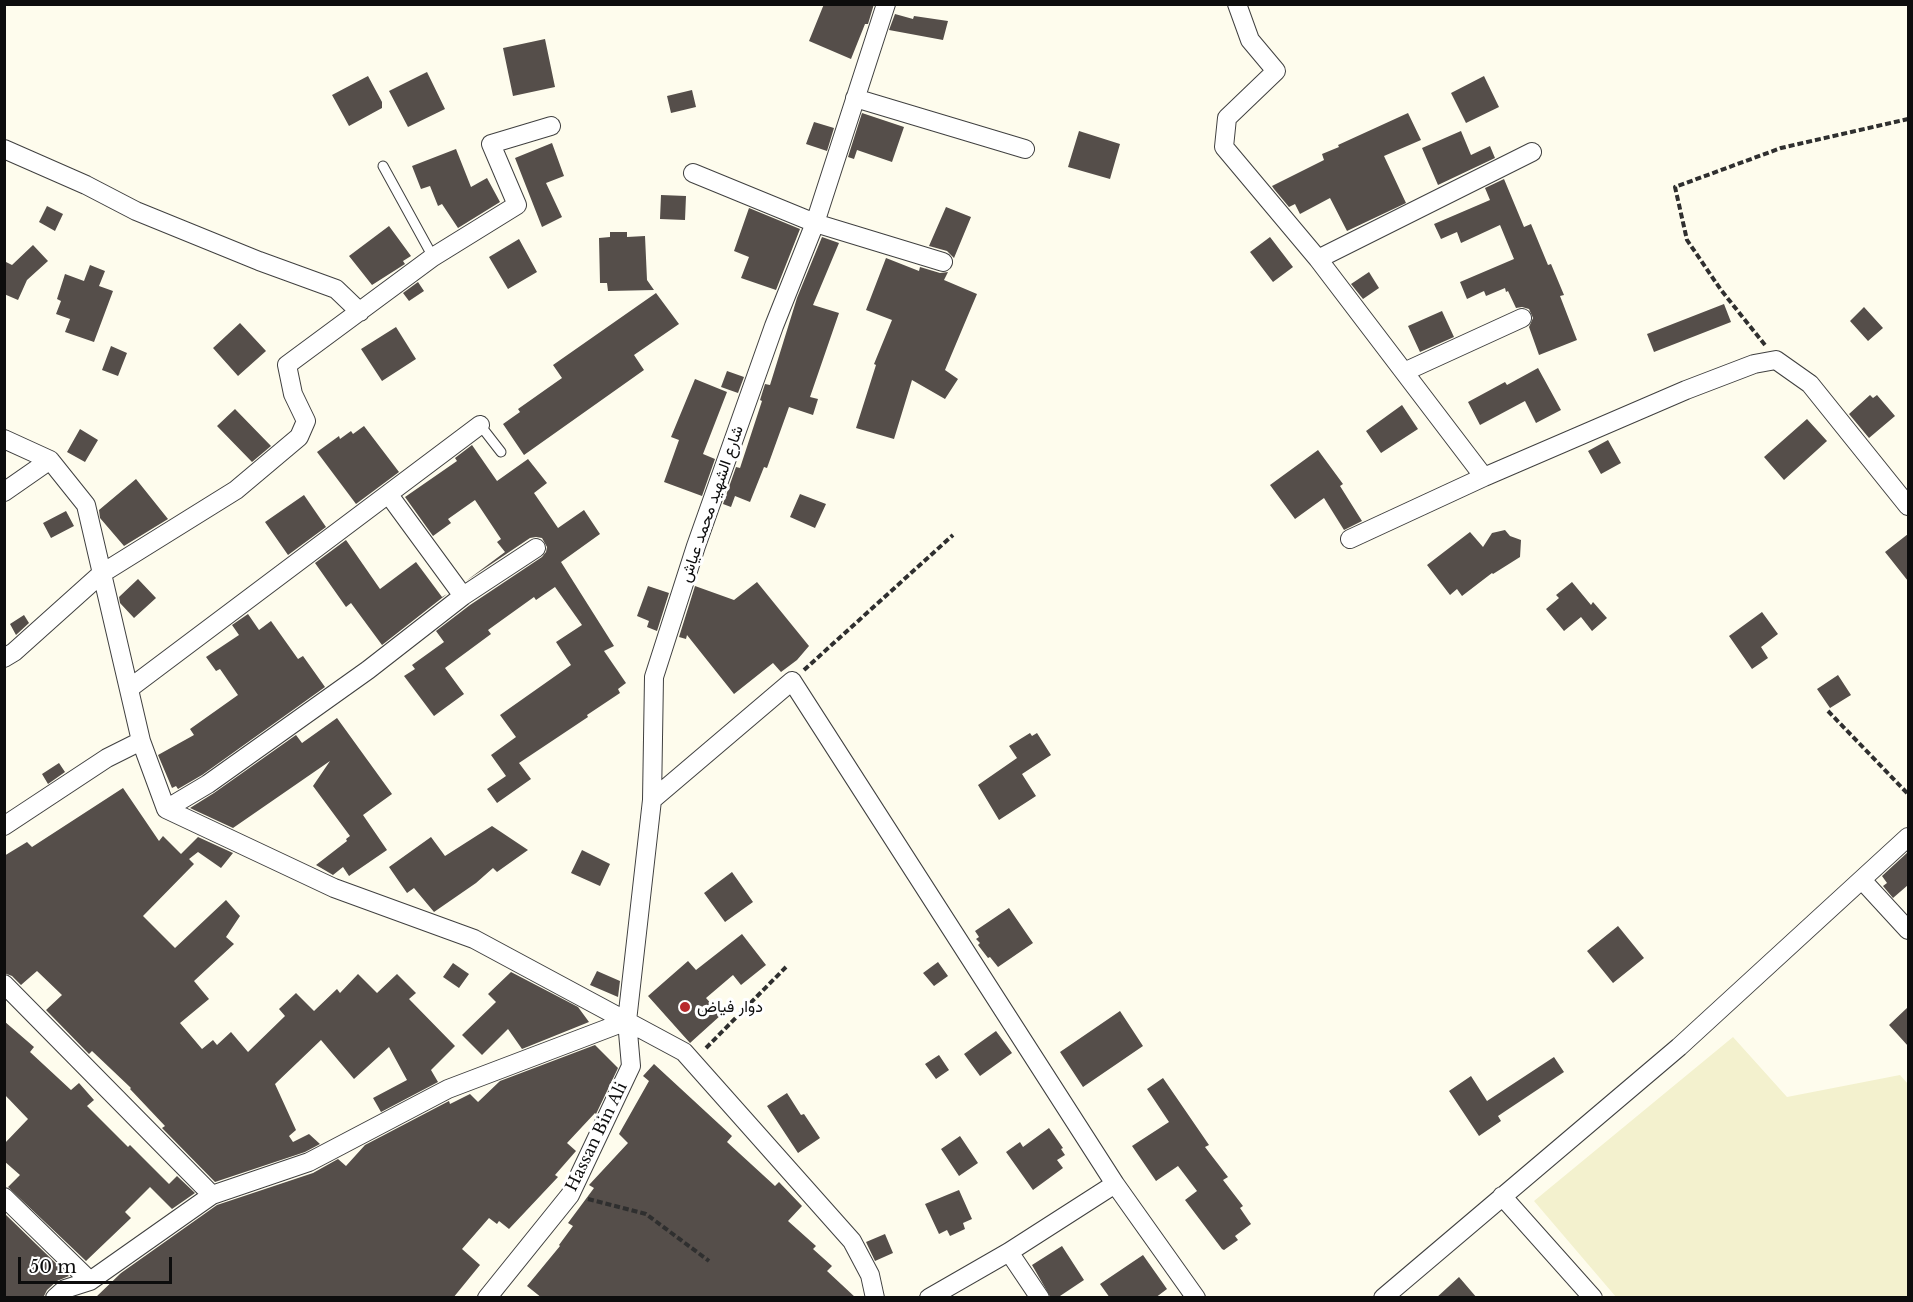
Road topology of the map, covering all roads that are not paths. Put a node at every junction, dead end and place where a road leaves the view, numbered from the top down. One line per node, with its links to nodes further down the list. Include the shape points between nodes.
1 (885, 4): 3 (street, شارع الشهيد محمد عياش)
2 (1237, 4): 12 (street, via 1250,40 1276,71 1227,118 1224,147)
3 (855, 98): 5 (street); 10 (street, شارع الشهيد محمد عياش)
4 (551, 126): 11 (street, via 491,144 517,205)
5 (1025, 148)
6 (4, 149): 14 (street, via 136,211 336,289)
7 (1532, 152): 12 (street)
8 (383, 166): 11 (lane)
9 (693, 173): 10 (street)
10 (815, 223): 13 (street); 32 (street, شارع الشهيد محمد عياش, via 774,326 654,677)
11 (433, 257): 14 (street)
12 (1318, 259): 16 (street)
13 (943, 262)
14 (360, 312): 27 (street, via 287,365 293,394 306,422 299,437 236,490)
15 (1522, 318): 16 (street)
16 (1404, 372): 21 (street)
17 (480, 425): 19 (lane); 23 (street)
18 (4, 439): 20 (street)
19 (501, 452)
20 (51, 459): 22 (street); 27 (street, via 86,505)
21 (1484, 477): 24 (street, via 1686,390 1776,360 1810,384); 25 (street)
22 (4, 492)
23 (388, 495): 28 (street); 30 (street)
24 (1908, 506)
25 (1350, 539)
26 (536, 548): 28 (street)
27 (101, 574): 29 (street); 30 (street)
28 (463, 596): 33 (street, via 358,677 208,784)
29 (4, 658)
30 (130, 688): 31 (street)
31 (141, 741): 33 (street); 34 (street, via 107,758)
32 (652, 800): 39 (street, شارع الشهيد محمد عياش); 40 (street, via 792,681)
33 (166, 809): 39 (street, via 333,888 474,939)
34 (4, 826)
35 (1908, 837): 36 (street)
36 (1862, 880): 37 (street); 42 (street, via 1679,1047)
37 (1908, 930)
38 (4, 984): 41 (street)
39 (627, 1021): 41 (street, via 448,1089 309,1162); 47 (street, Hassan Bin Ali, via 631,1066 570,1195); 48 (street, via 684,1052 694,1062 852,1241 870,1275)
40 (1115, 1184): 44 (street); 51 (street)
41 (212, 1195): 45 (street)
42 (1502, 1196): 52 (street); 53 (street)
43 (4, 1197): 45 (street)
44 (1009, 1252): 49 (street); 50 (street)
45 (90, 1281): 46 (street)
46 (65, 1295)
47 (488, 1298)
48 (875, 1298)
49 (929, 1298)
50 (1040, 1298)
51 (1196, 1298)
52 (1383, 1298)
53 (1593, 1298)

